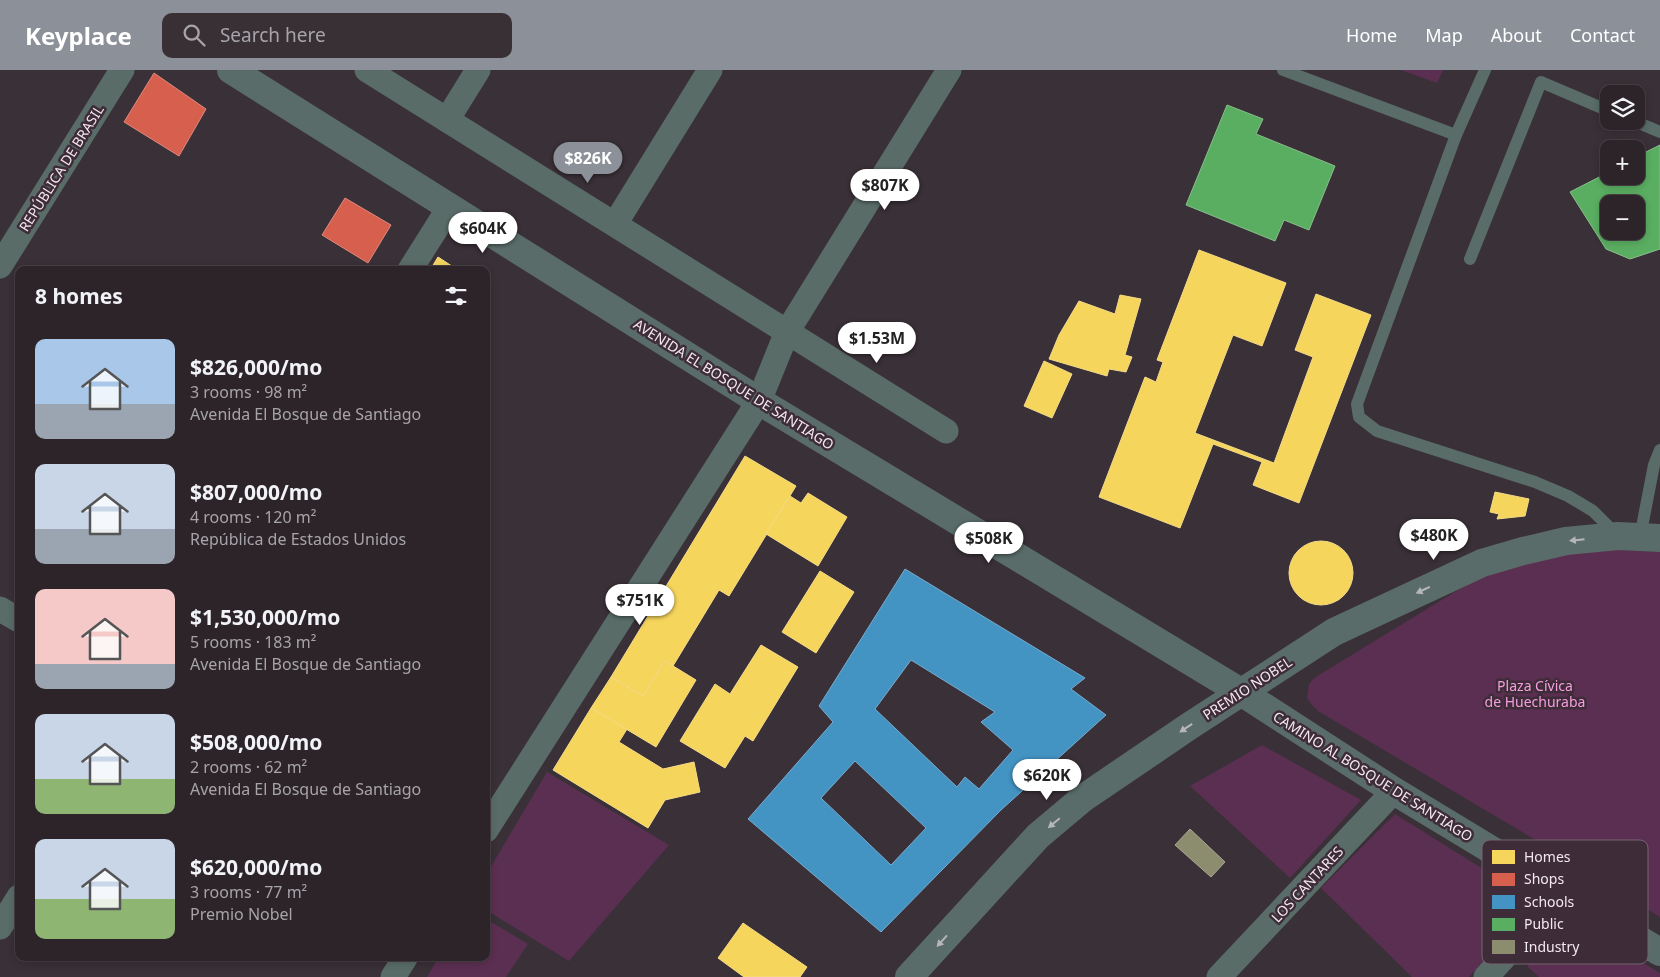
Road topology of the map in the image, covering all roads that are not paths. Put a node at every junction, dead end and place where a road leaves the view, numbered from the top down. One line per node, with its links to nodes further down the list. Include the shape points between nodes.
1 (122, 70): 17 (street, REPÚBLICA DE BRASIL)
2 (231, 70): 14 (main road, AVENIDA EL BOSQUE DE SANTIAGO)
3 (367, 70): 10 (street)
4 (478, 70): 10 (street)
5 (710, 70): 15 (street)
6 (948, 70): 19 (street)
7 (1283, 70): 13 (lane)
8 (1485, 70): 13 (lane)
9 (1600, 107): 16 (lane, via 1541,82)
10 (447, 120): 15 (street)
11 (1645, 126): 12 (lane)
12 (1660, 132)
13 (1456, 135): 23 (lane, via 1357,404 1359,418 1376,431 1535,482 1568,496)
14 (449, 208): 18 (street); 20 (main road, AVENIDA EL BOSQUE DE SANTIAGO)
15 (615, 224): 19 (street)
16 (1470, 259)
17 (0, 266)
18 (413, 266)
19 (787, 332): 20 (street); 21 (street)
20 (759, 401): 26 (main road, AVENIDA EL BOSQUE DE SANTIAGO); 28 (street)
21 (946, 430)
22 (1660, 450): 23 (lane)
23 (1639, 537): 26 (main road, PREMIO NOBEL, one-way to 26, via 1566,542 1482,563 1334,632)
24 (0, 608): 25 (street)
25 (15, 617)
26 (1241, 692): 27 (main road, CAMINO AL BOSQUE DE SANTIAGO); 37 (main road, PREMIO NOBEL, one-way to 37, via 1082,800 1038,836)
27 (1394, 791): 29 (main road, CAMINO AL BOSQUE DE SANTIAGO); 38 (street, LOS CANTARES)
28 (490, 824)
29 (1482, 844)
30 (15, 903): 31 (street)
31 (0, 927)
32 (1648, 945): 33 (main road, CAMINO AL BOSQUE DE SANTIAGO)
33 (1660, 952)
34 (403, 961): 36 (street)
35 (1498, 964): 39 (street)
36 (393, 977)
37 (909, 977)
38 (1219, 977)
39 (1486, 977)

